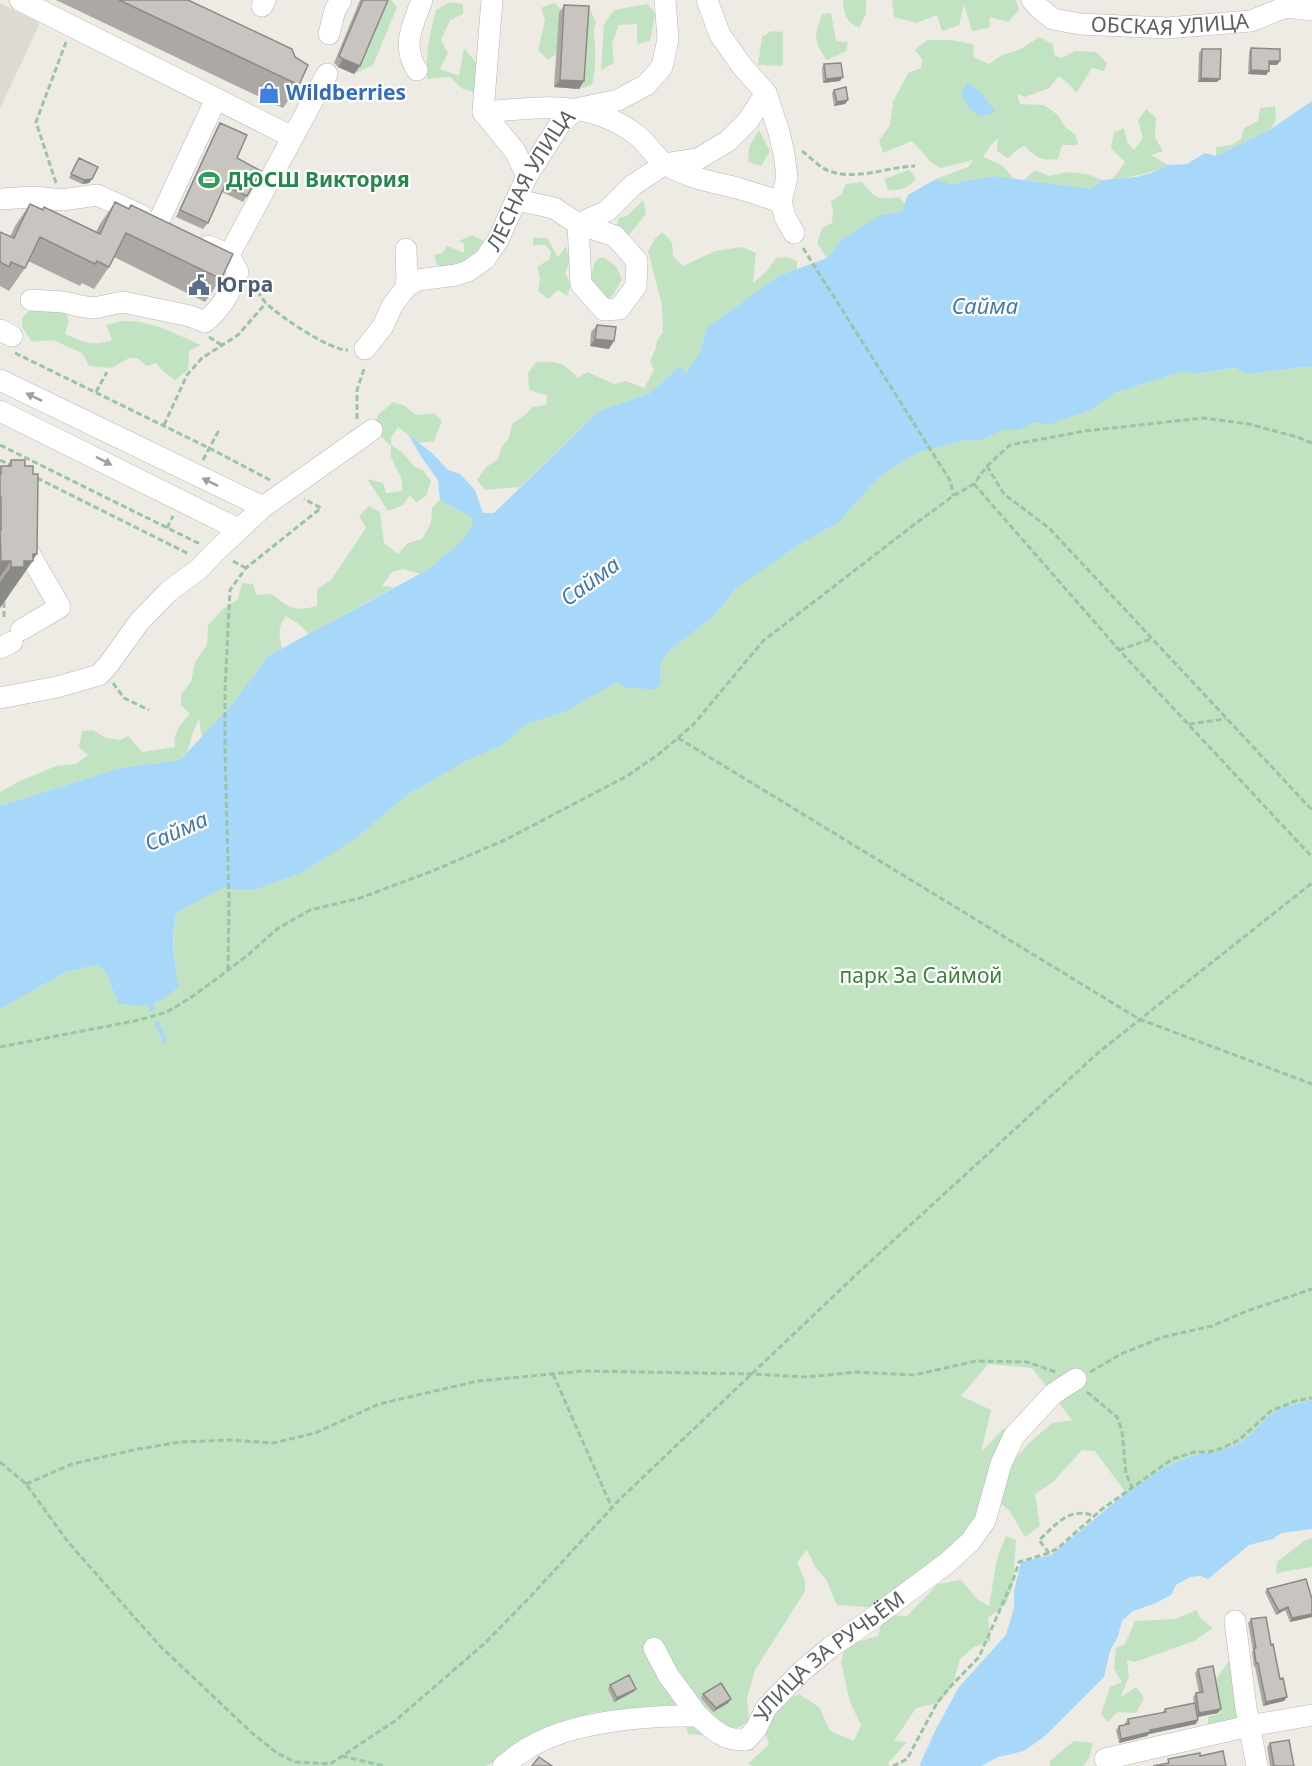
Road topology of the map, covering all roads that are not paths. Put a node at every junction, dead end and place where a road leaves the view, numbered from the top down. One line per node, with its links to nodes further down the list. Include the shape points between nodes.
1 (20, 0): 13 (street)
2 (341, 0): 9 (street)
3 (422, 0): 10 (street, via 408,47)
4 (492, 0): 15 (street)
5 (665, 0): 14 (street, ЛЕСНАЯ УЛИЦА, via 668,39 662,67 646,85 618,100)
6 (706, 0): 12 (street, via 720,35)
7 (1032, 0): 8 (street, ОБСКАЯ УЛИЦА, via 1053,19 1167,28 1251,21 1286,7)
8 (1312, 10)
9 (329, 34)
10 (417, 70)
11 (299, 76): 16 (street, via 324,81)
12 (766, 93): 17 (street, via 748,121 728,141 698,159); 21 (street, via 779,132 787,177)
13 (216, 99): 16 (street); 22 (street)
14 (576, 109): 15 (street, via 554,106); 17 (street, via 609,119 638,136); 18 (street, ЛЕСНАЯ УЛИЦА, via 560,124)
15 (483, 112): 18 (street, via 515,151)
16 (292, 137): 25 (street)
17 (665, 164): 20 (street, via 633,185 607,211 578,224 554,208); 21 (street, via 691,177)
18 (527, 176): 20 (street, ЛЕСНАЯ УЛИЦА)
19 (0, 199): 22 (street, via 62,200 97,195)
20 (517, 200): 26 (street, ЛЕСНАЯ УЛИЦА, via 485,259 468,271 418,280)
21 (781, 202): 23 (street)
22 (158, 223): 25 (street)
23 (794, 233)
24 (406, 249): 26 (street)
25 (240, 270): 27 (street, via 231,292 205,322 123,302 94,308)
26 (407, 286): 28 (street)
27 (31, 300)
28 (364, 349)
29 (0, 380): 33 (street, one-way to 29)
30 (0, 411): 34 (street, one-way to 34)
31 (372, 430): 33 (street)
32 (0, 505): 35 (street, via 60,607)
33 (263, 507): 34 (street)
34 (238, 529): 36 (street, via 139,622 99,675)
35 (11, 640)
36 (0, 698)
37 (1076, 1379): 41 (street, УЛИЦА ЗА РУЧЬЁМ, via 1053,1394 1014,1436 1001,1464 985,1521 955,1556 803,1670 766,1708 746,1740 732,1740)
38 (1235, 1621): 42 (street)
39 (654, 1648): 41 (street)
40 (1312, 1715): 42 (street)
41 (698, 1716): 44 (street, via 575,1728 530,1746)
42 (1249, 1726): 43 (street); 45 (street)
43 (1105, 1759)
44 (503, 1766)
45 (1257, 1766)

